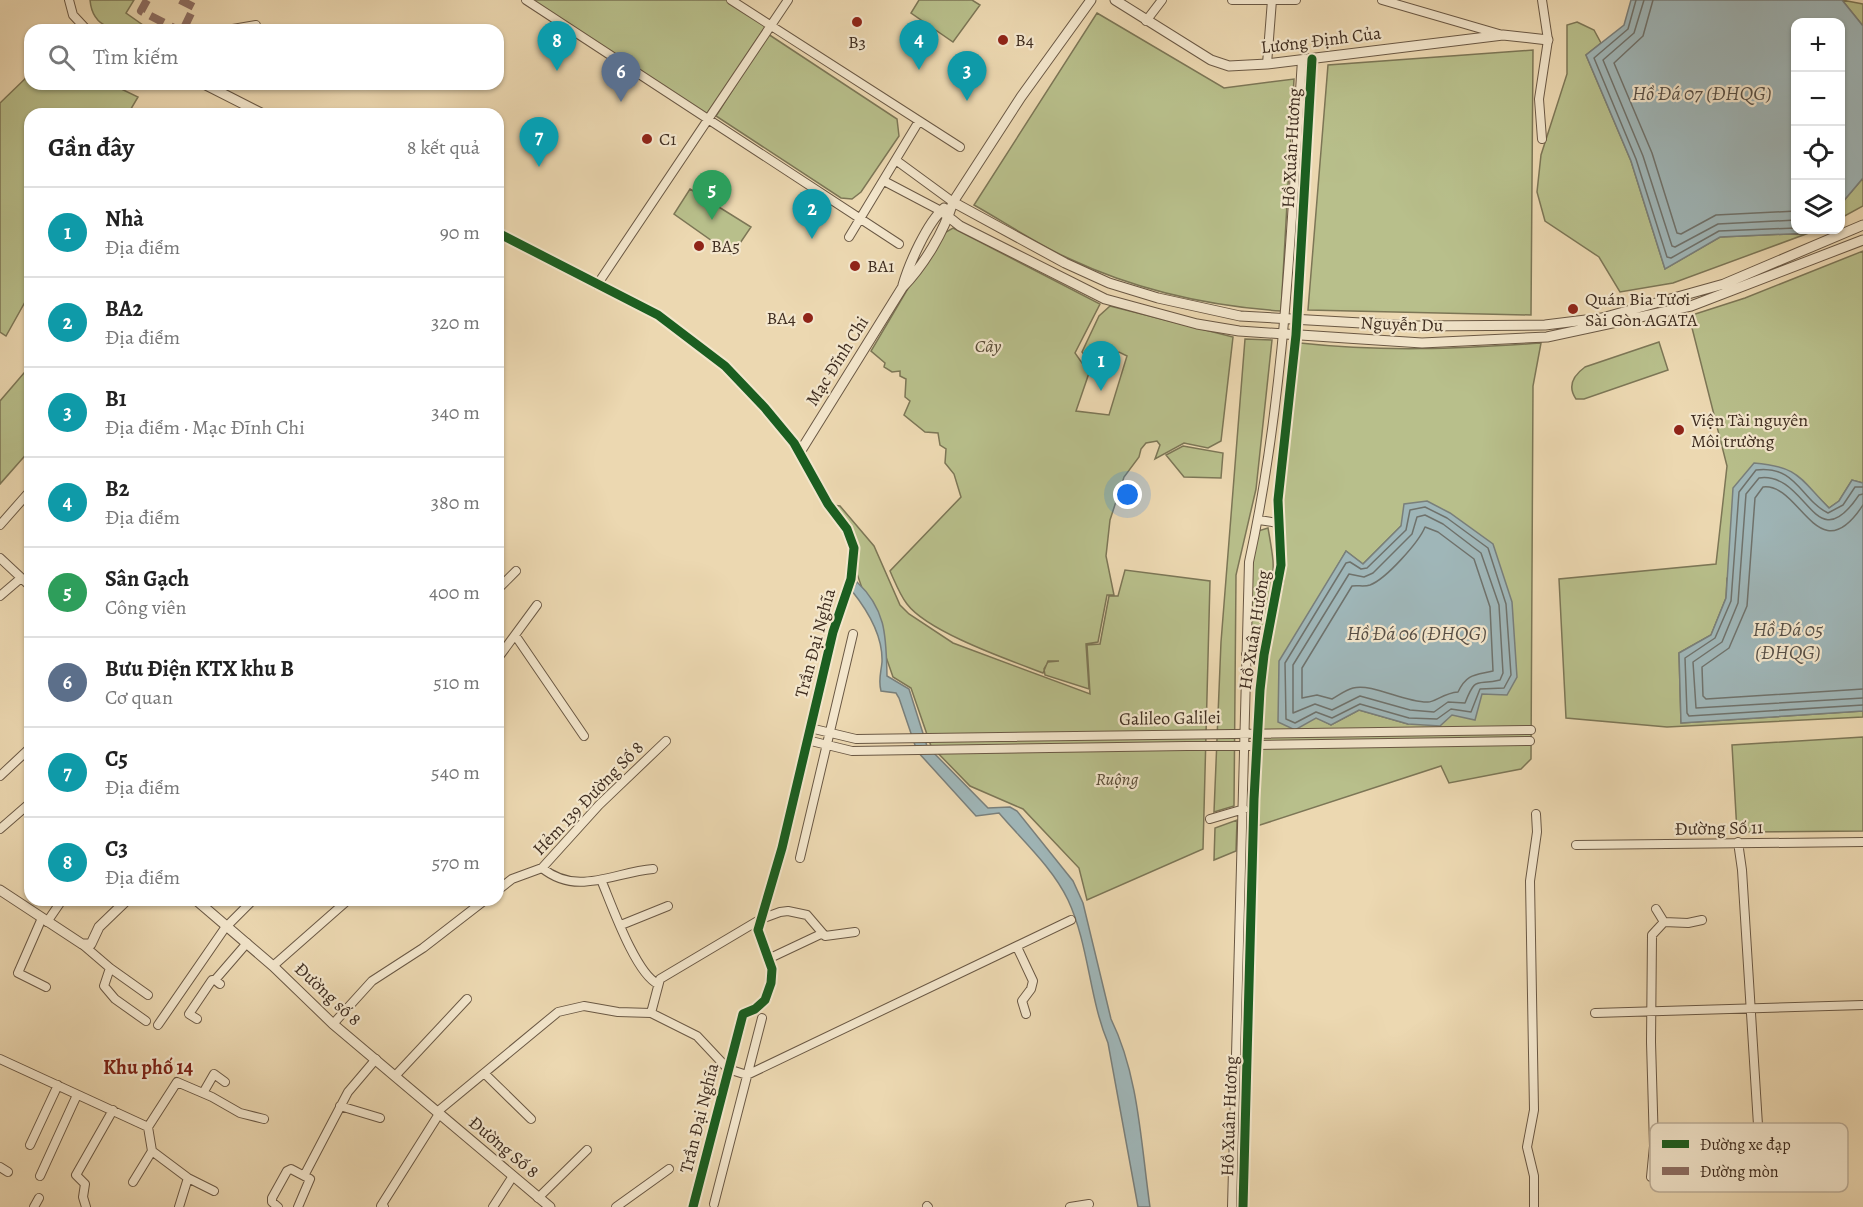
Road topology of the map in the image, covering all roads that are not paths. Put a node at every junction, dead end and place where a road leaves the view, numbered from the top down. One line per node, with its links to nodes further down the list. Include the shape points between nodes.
1 (69, 0): 15 (street, via 73,15)
2 (526, 0): 24 (street)
3 (731, 0): 16 (street)
4 (788, 0): 16 (street)
5 (1091, 0): 30 (street, Mạc Đĩnh Chi, via 1021,97)
6 (1115, 0): 14 (street, Lương Định Của)
7 (1161, 0): 14 (street)
8 (1232, 0): 12 (street)
9 (1296, 0): 12 (street)
10 (1382, 0): 13 (street)
11 (1542, 0): 18 (street)
12 (1271, 1): 21 (street)
13 (1411, 4): 17 (street)
14 (1146, 21): 21 (street, Lương Định Của, via 1211,60 1229,66)
15 (81, 24)
16 (771, 26): 24 (street); 25 (street)
17 (1503, 35): 18 (street, Lương Định Của); 19 (street, Lương Định Của)
18 (1548, 40): 26 (street, via 1539,99)
19 (1312, 59): 20 (street, Lương Định Của); 41 (street, Hồ Xuân Hương)
20 (1302, 60): 21 (street, Lương Định Của); 40 (street, Hồ Xuân Hương)
21 (1267, 64)
22 (216, 90): 23 (street)
23 (251, 108)
24 (708, 120): 32 (street); 38 (street)
25 (919, 121): 27 (street); 28 (street)
26 (1542, 139)
27 (960, 147)
28 (897, 161): 29 (street); 30 (street)
29 (884, 181): 31 (street); 32 (street)
30 (953, 202): 31 (street, Mạc Đĩnh Chi); 39 (street, Nguyễn Du, via 1109,283)
31 (945, 213): 43 (street, Nguyễn Du, via 960,226 1105,299); 47 (street, Mạc Đĩnh Chi, via 918,272 902,288)
32 (860, 219): 35 (street); 37 (street)
33 (1863, 225): 42 (street, Nguyễn Du, via 1688,296 1602,318)
34 (504, 236): 38 (street, Trần Đại Nghĩa)
35 (849, 237)
36 (1863, 240): 46 (street, Nguyễn Du, via 1691,306)
37 (899, 244)
38 (597, 285): 47 (street, Trần Đại Nghĩa, via 658,315 725,366)
39 (1240, 316): 40 (street, Nguyễn Du); 43 (street)
40 (1285, 318): 41 (street, Nguyễn Du); 44 (street, Hồ Xuân Hương)
41 (1297, 320): 42 (street, Nguyễn Du, via 1413,326); 45 (street, Hồ Xuân Hương)
42 (1545, 325): 46 (street)
43 (1239, 331): 44 (street, Nguyễn Du)
44 (1284, 334): 45 (street, Nguyễn Du); 49 (street, Hồ Xuân Hương)
45 (1296, 335): 46 (street, Nguyễn Du, via 1422,344); 50 (street, Hồ Xuân Hương)
46 (1544, 337)
47 (800, 452): 64 (street, Trần Đại Nghĩa, via 828,504 847,529 854,548 851,579 833,632)
48 (24, 498): 51 (street)
49 (1258, 520): 50 (street); 62 (street, Hồ Xuân Hương, via 1250,562)
50 (1278, 523): 63 (street, Hồ Xuân Hương, via 1281,566)
51 (0, 525)
52 (0, 558): 54 (street)
53 (516, 572): 56 (street)
54 (21, 578): 55 (street); 57 (street)
55 (24, 581)
56 (504, 583)
57 (0, 596)
58 (537, 605): 60 (street)
59 (853, 634): 68 (street)
60 (515, 635): 61 (street); 69 (street)
61 (504, 650)
62 (1246, 654): 63 (street); 66 (street, Hồ Xuân Hương)
63 (1264, 655): 67 (street, Hồ Xuân Hương)
64 (810, 728): 68 (street, Galileo Galilei); 71 (street, Trần Đại Nghĩa)
65 (1531, 730): 67 (street, Galileo Galilei)
66 (1244, 732): 67 (street, Galileo Galilei); 70 (street, Galileo Galilei); 75 (street, Hồ Xuân Hương)
67 (1258, 732): 76 (street, Hồ Xuân Hương)
68 (830, 733): 70 (street, Galileo Galilei); 74 (street)
69 (584, 736)
70 (865, 739): 77 (street)
71 (807, 740): 74 (street, Galileo Galilei); 102 (street, Trần Đại Nghĩa)
72 (666, 741): 89 (street, Hẻm 139 Đường Số 8, via 599,805)
73 (1530, 741): 76 (street, Galileo Galilei)
74 (827, 744): 77 (street, Galileo Galilei, via 852,751); 88 (street)
75 (1244, 747): 76 (street, Galileo Galilei); 77 (street, Galileo Galilei); 81 (street, Hồ Xuân Hương)
76 (1257, 747): 143 (street, Hồ Xuân Hương)
77 (865, 750)
78 (24, 754): 79 (street)
79 (0, 776)
80 (24, 808): 84 (street)
81 (1244, 809): 83 (street); 142 (street, Hồ Xuân Hương)
82 (1536, 814): 182 (street, via 1530,881 1533,1110 1527,1147 1534,1176)
83 (1210, 819)
84 (0, 829)
85 (1737, 842): 86 (street, Đường Số 11); 87 (street, Đường Số 11); 122 (street)
86 (1863, 842)
87 (1576, 845)
88 (800, 858)
89 (542, 868): 91 (street, via 552,876); 92 (street, Hẻm 139 Đường Số 8)
90 (652, 869): 91 (street)
91 (602, 882): 108 (street)
92 (504, 885)
93 (0, 890): 103 (street)
94 (57, 906): 103 (street)
95 (121, 906): 112 (street, via 99,927 91,944)
96 (203, 906): 107 (street, Đường số 8)
97 (248, 906): 107 (street)
98 (341, 906): 115 (street)
99 (477, 906): 130 (street, via 372,981)
100 (668, 906): 108 (street)
101 (1656, 909): 106 (street)
102 (761, 919): 110 (street, via 788,911 801,913 813,920); 114 (street, Trần Đại Nghĩa, via 758,930); 117 (street, via 660,979)
103 (44, 920): 112 (street); 118 (street, via 18,973)
104 (1071, 920): 113 (street)
105 (1702, 920): 106 (street)
106 (1664, 922): 123 (street, via 1652,935)
107 (227, 925): 111 (street, Đường số 8); 131 (street)
108 (621, 925): 117 (street, via 648,978)
109 (855, 932): 110 (street, via 829,937)
110 (821, 934): 114 (street)
111 (247, 943): 115 (street, Đường số 8); 128 (street, via 218,982 212,980 201,994 189,1014)
112 (82, 944): 116 (street)
113 (1017, 947): 126 (street, via 1033,981 1022,1001); 137 (street)
114 (768, 959): 134 (street, Trần Đại Nghĩa, via 771,983 765,1000 743,1014)
115 (273, 966): 130 (street, Đường số 8)
116 (110, 968): 119 (street); 129 (street, via 104,986 114,999)
117 (658, 984): 124 (street)
118 (46, 987)
119 (148, 995)
120 (467, 999): 136 (street)
121 (1863, 1005): 122 (street)
122 (1750, 1006): 123 (street); 151 (street)
123 (1651, 1012): 125 (street); 150 (street)
124 (651, 1013): 134 (street, via 697,1036); 135 (street, via 584,1006 558,1012)
125 (1595, 1013)
126 (1026, 1014)
127 (762, 1018): 137 (street)
128 (197, 1019)
129 (146, 1021)
130 (333, 1024): 133 (street, Đường số 8)
131 (158, 1025)
132 (0, 1059): 139 (street)
133 (376, 1059): 136 (street, Đường số 8); 144 (street, via 349,1089)
134 (728, 1069): 137 (street); 178 (street, Trần Đại Nghĩa)
135 (485, 1074): 146 (street); 149 (street)
136 (396, 1075): 146 (street, Đường số 8)
137 (747, 1075): 167 (street)
138 (225, 1082): 140 (street, via 214,1074)
139 (58, 1085): 141 (street); 153 (street)
140 (203, 1093): 148 (street, via 240,1113); 152 (street, via 177,1083)
141 (77, 1095): 145 (street); 160 (street)
142 (1236, 1098): 143 (street); 180 (street, Hồ Xuân Hương)
143 (1247, 1098): 181 (street, Hồ Xuân Hương)
144 (340, 1106): 147 (street); 159 (street)
145 (112, 1110): 152 (street); 170 (street, via 76,1174 85,1184 83,1196)
146 (438, 1113): 161 (street, Đường Số 8); 174 (street, via 381,1206)
147 (380, 1118)
148 (264, 1119)
149 (531, 1119)
150 (1653, 1123)
151 (1758, 1123)
152 (148, 1127): 155 (street)
153 (30, 1145)
154 (587, 1150): 166 (street)
155 (152, 1151): 162 (street); 163 (street)
156 (0, 1167): 158 (street)
157 (669, 1169): 177 (street)
158 (8, 1173)
159 (305, 1174): 172 (street, via 288,1170 272,1198); 173 (street, via 310,1180)
160 (40, 1176)
161 (513, 1176): 166 (street, Đường Số 8); 175 (street)
162 (188, 1178): 164 (street); 171 (street)
163 (133, 1182)
164 (214, 1191)
165 (39, 1198): 169 (street)
166 (538, 1198): 176 (street, Đường Số 8)
167 (714, 1204)
168 (1089, 1204): 179 (street)
169 (34, 1207)
170 (87, 1207)
171 (178, 1207)
172 (278, 1207)
173 (298, 1207)
174 (384, 1207)
175 (493, 1207)
176 (550, 1207)
177 (616, 1207)
178 (693, 1207)
179 (1070, 1207)
180 (1232, 1207)
181 (1243, 1207)
182 (1534, 1207)

